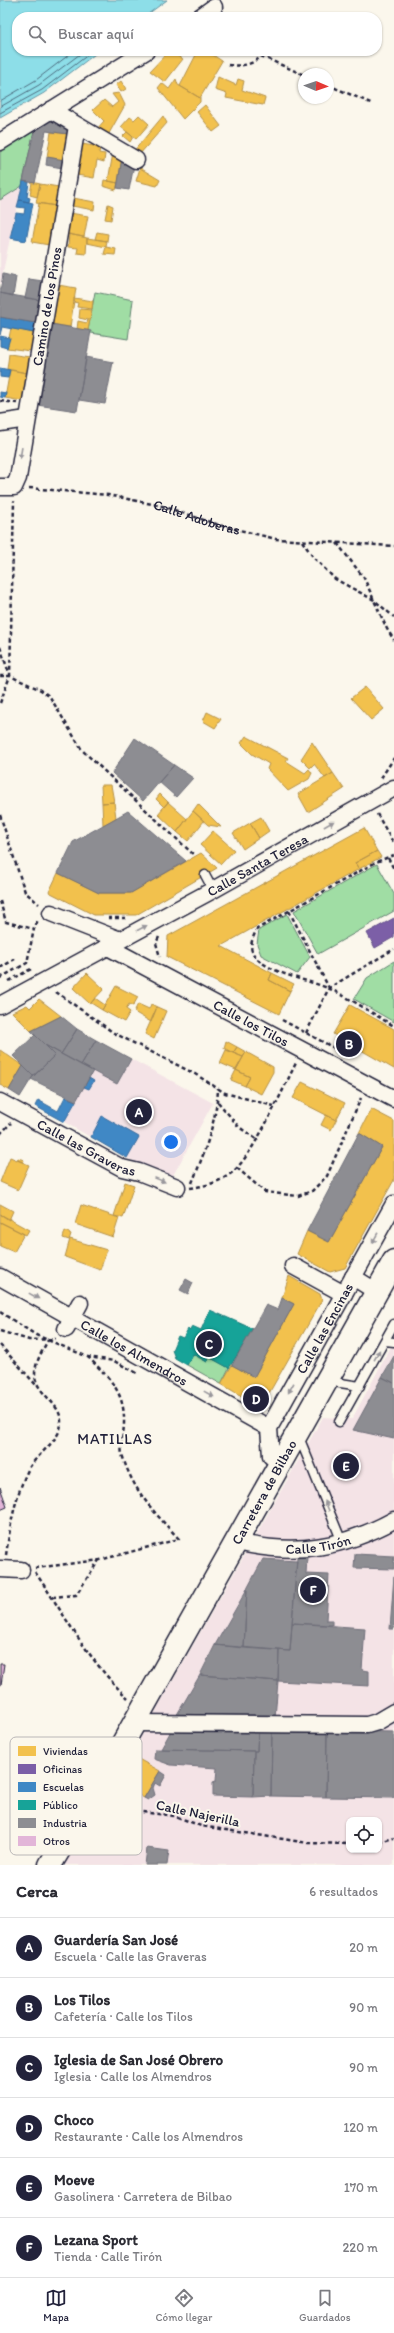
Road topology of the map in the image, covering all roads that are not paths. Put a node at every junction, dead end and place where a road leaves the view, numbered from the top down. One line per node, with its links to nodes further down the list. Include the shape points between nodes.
1 (214, 7): 2 (street)
2 (207, 12)
3 (138, 56): 4 (street)
4 (51, 110): 5 (street); 6 (street)
5 (77, 126): 7 (street); 8 (street, Camino de los Pinos)
6 (0, 142)
7 (136, 160)
8 (27, 419): 9 (street); 10 (street, Camino de los Pinos, one-way to 10)
9 (0, 423)
10 (7, 487)
11 (394, 788): 13 (street, Calle Santa Teresa, one-way to 11)
12 (205, 875): 13 (lane)
13 (213, 890): 15 (street, Calle Santa Teresa, one-way to 13)
14 (48, 911): 15 (street)
15 (114, 943): 16 (street, Calle Santa Teresa); 17 (street, Calle los Tilos)
16 (0, 1005)
17 (394, 1099)
18 (0, 1102): 19 (street, Calle las Graveras, one-way to 19, via 14,1117 122,1168)
19 (183, 1188)
20 (394, 1204): 24 (street, Calle las Encinas, one-way to 24)
21 (394, 1261): 25 (main road, Carretera de Bilbao)
22 (293, 1266): 26 (street)
23 (0, 1277): 28 (street, Calle los Almendros, one-way to 28)
24 (353, 1278): 25 (street); 26 (street, Calle las Encinas)
25 (377, 1292): 32 (main road, Carretera de Bilbao)
26 (344, 1294): 35 (street, Calle las Encinas, one-way to 35)
27 (80, 1303): 28 (street)
28 (69, 1323): 35 (street, Calle los Almendros, one-way to 35)
29 (394, 1324): 30 (lane)
30 (385, 1341): 31 (lane); 33 (lane, one-way to 30)
31 (394, 1342)
32 (327, 1382): 33 (lane); 36 (main road, Carretera de Bilbao)
33 (360, 1386): 34 (lane)
34 (339, 1422)
35 (269, 1428): 37 (street)
36 (298, 1434): 37 (main road, Carretera de Bilbao); 40 (lane, one-way to 36)
37 (276, 1460): 39 (main road, Carretera de Bilbao)
38 (394, 1520): 40 (street, Calle Tirón)
39 (237, 1542): 40 (street, Calle Tirón, via 282,1549 316,1548); 44 (main road, Carretera de Bilbao)
40 (342, 1542)
41 (2, 1569): 42 (street)
42 (27, 1569)
43 (394, 1712): 44 (street, via 367,1725)
44 (134, 1723): 45 (main road, Carretera de Bilbao)
45 (126, 1737)
46 (56, 1855): 47 (main road, Carretera de Bilbao)
47 (50, 1865)

